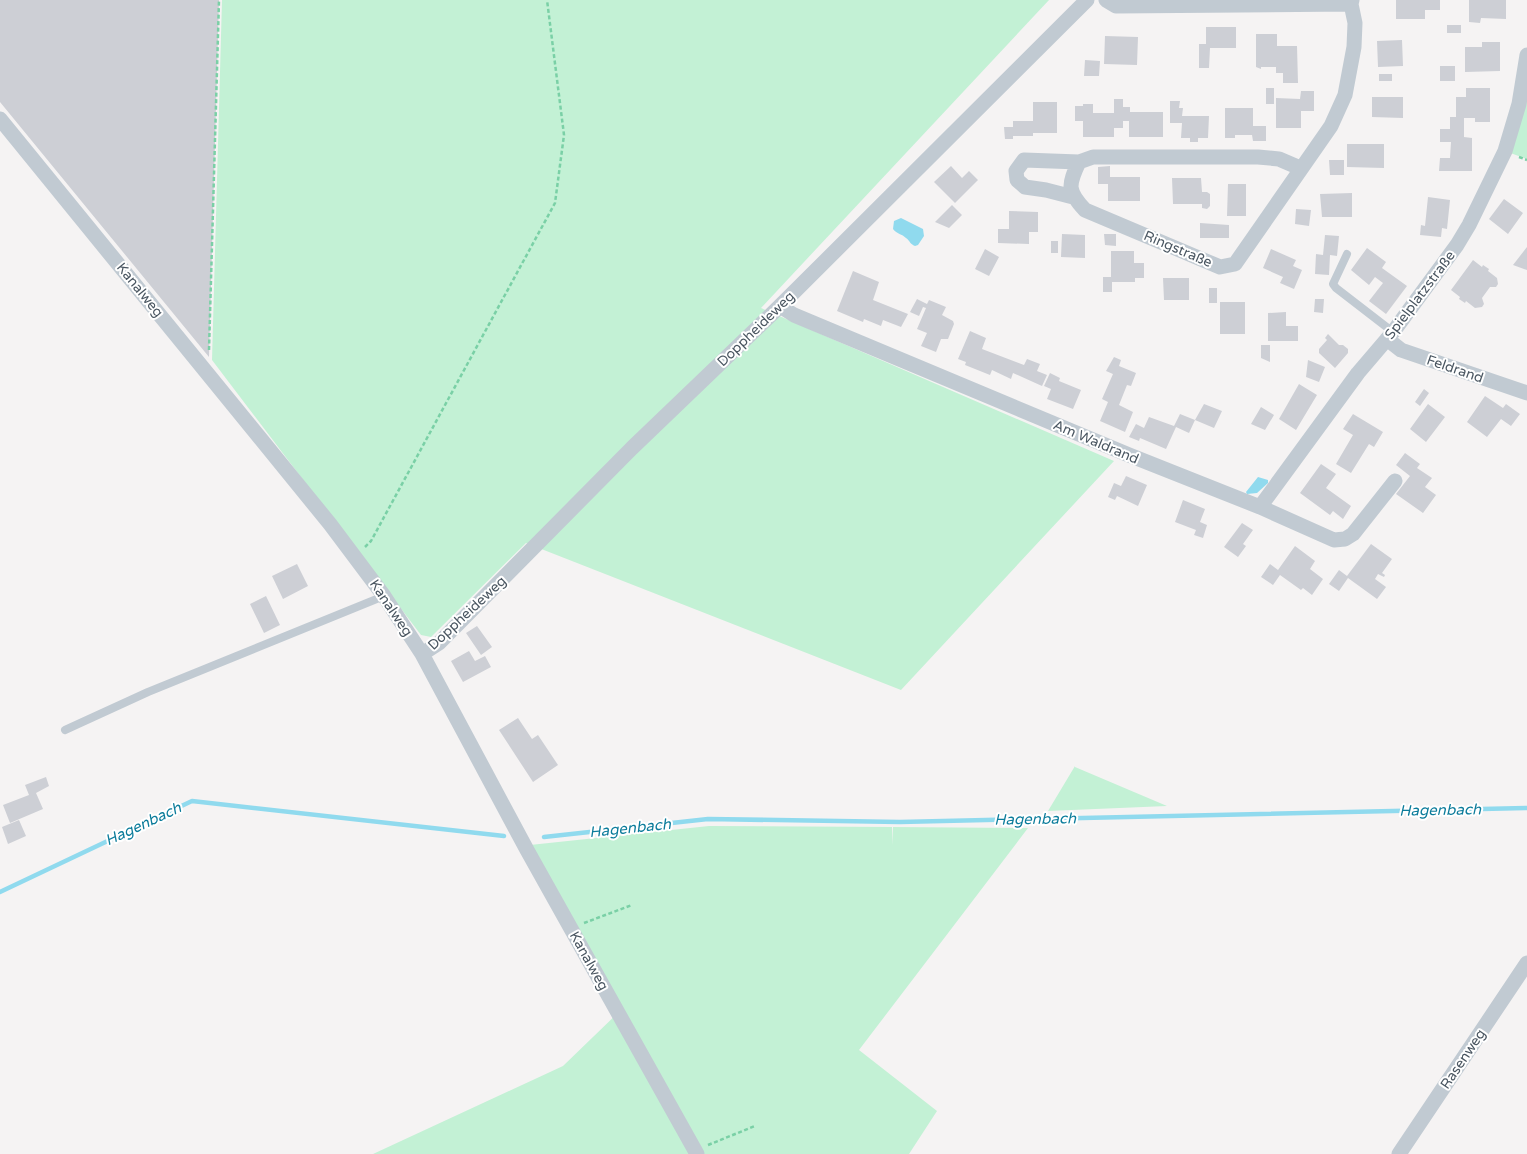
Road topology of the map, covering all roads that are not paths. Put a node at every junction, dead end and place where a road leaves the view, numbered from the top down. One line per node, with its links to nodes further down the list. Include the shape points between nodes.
1 (1087, 0): 10 (street, Doppheideweg)
2 (1106, 0): 3 (street, via 1116,6)
3 (1351, 2): 7 (street, Ringstraße, via 1355,23 1354,47 1345,95 1331,126)
4 (1527, 55): 11 (street, Spielplatzstraße, via 1519,104 1505,151 1473,217 1457,245)
5 (0, 119): 15 (street, Kanalweg, via 330,524)
6 (1079, 162): 7 (street, Ringstraße, via 1093,157 1258,157 1279,159); 8 (street, via 1071,178); 8 (street, Ringstraße, via 1024,160 1016,171 1017,180 1024,187)
7 (1300, 168): 8 (street, Ringstraße, via 1234,264 1220,267 1085,210)
8 (1073, 197)
9 (1347, 254): 11 (lane, via 1333,284)
10 (780, 306): 14 (street, Am Waldrand, via 812,323 1129,456); 16 (street, Doppheideweg, via 632,448 439,643)
11 (1390, 335): 12 (street, Feldrand, via 1401,350); 14 (street, Spielplatzstraße, via 1358,373)
12 (1527, 393)
13 (1395, 481): 14 (street, Am Waldrand, via 1353,534 1345,539 1334,540)
14 (1260, 507)
15 (384, 596): 16 (street, Kanalweg); 17 (lane, via 148,692)
16 (422, 654): 19 (street, Kanalweg)
17 (65, 730)
18 (1527, 964): 20 (street, Rasenweg)
19 (696, 1152)
20 (1399, 1154)

